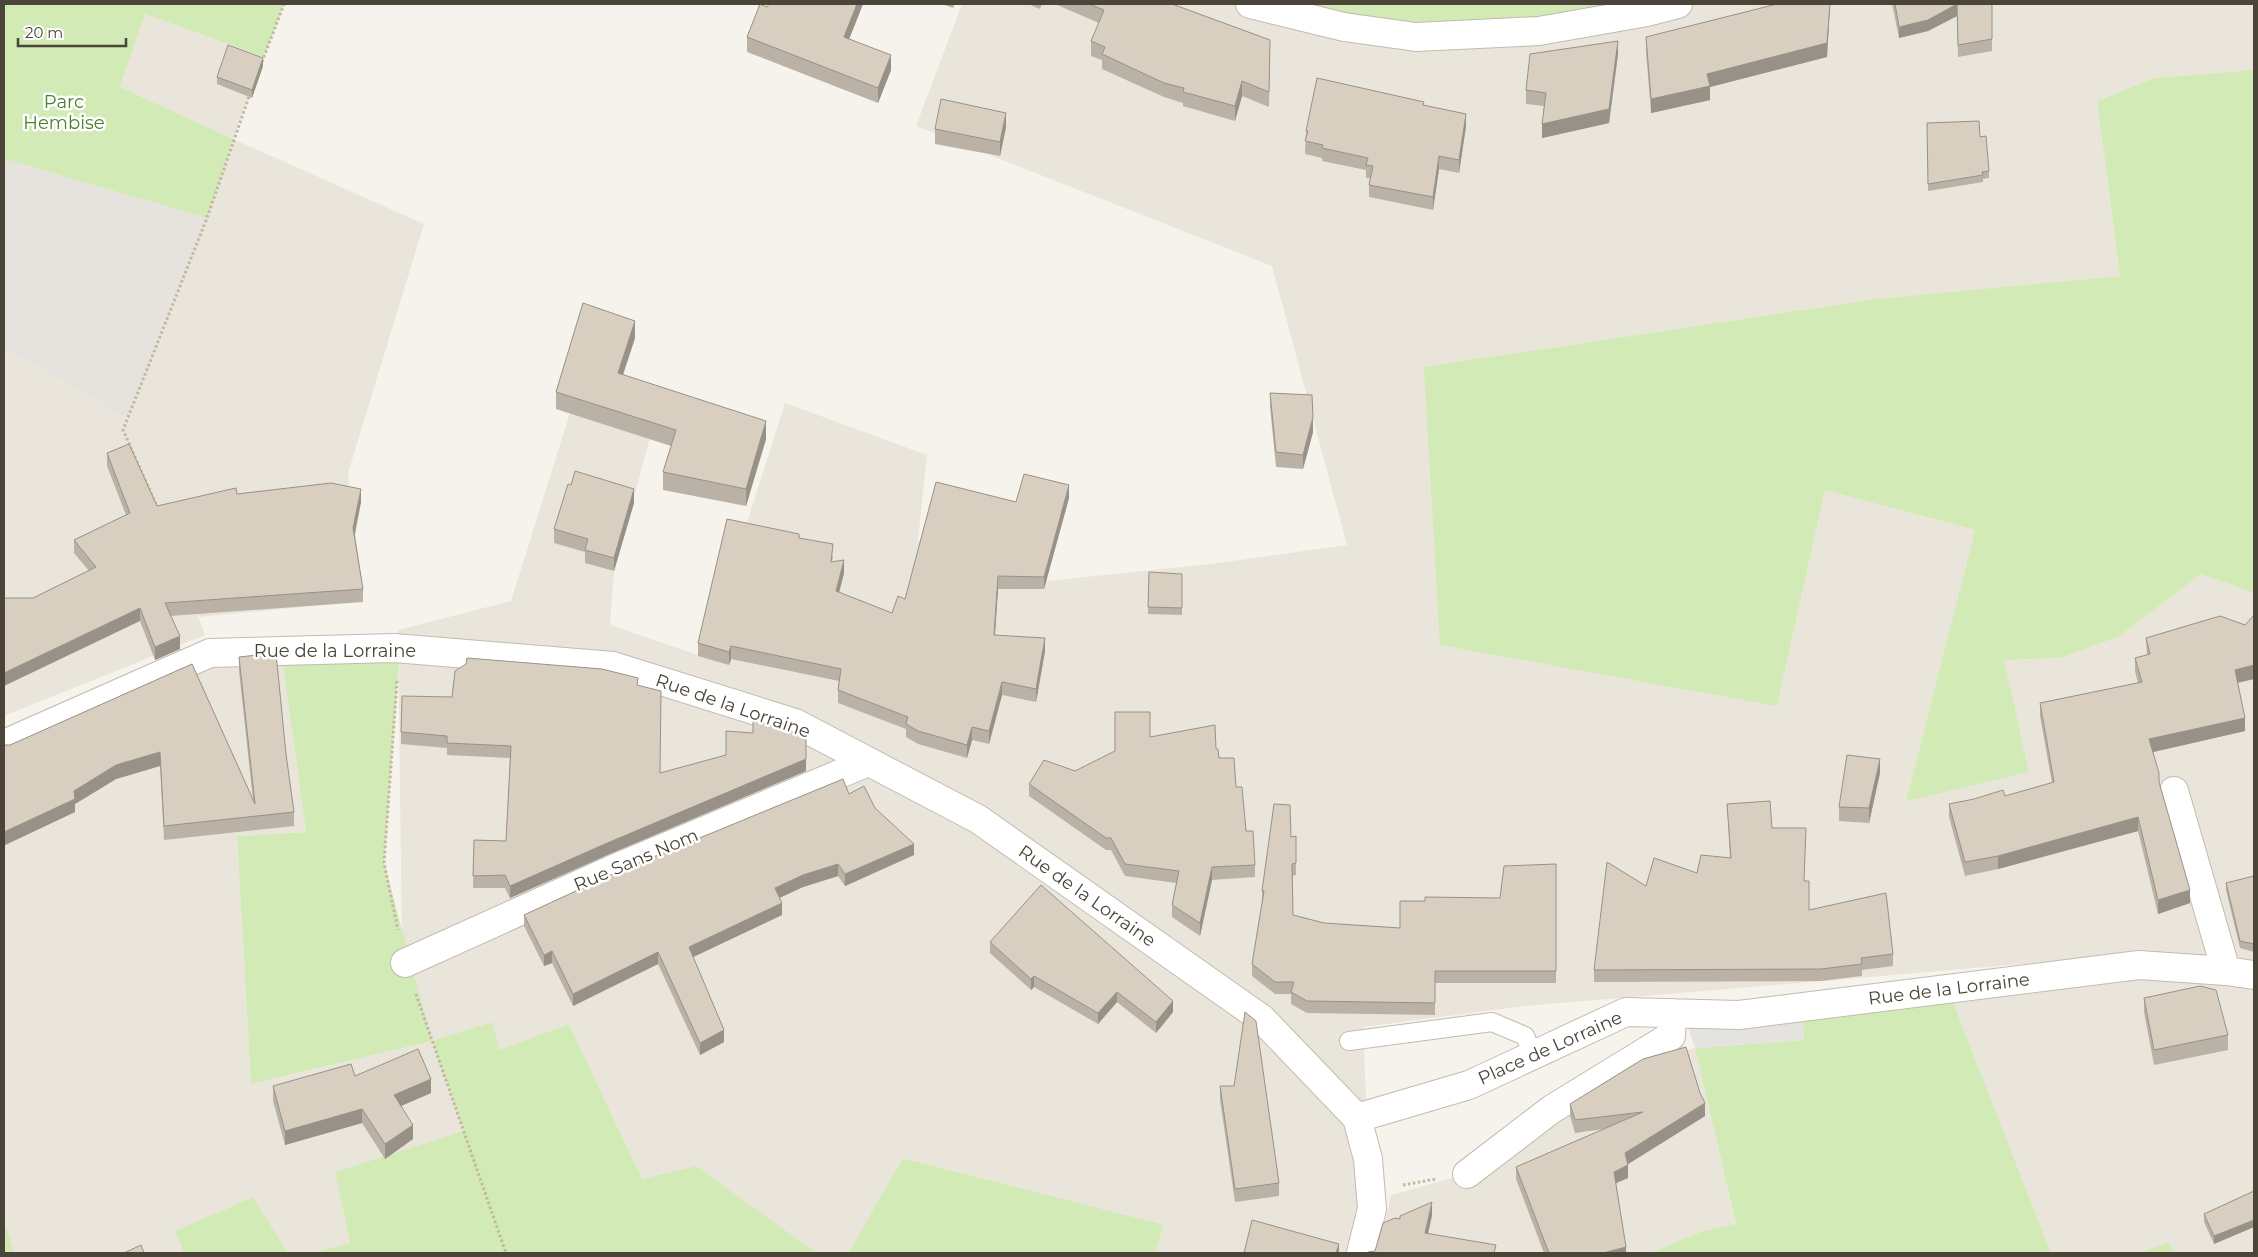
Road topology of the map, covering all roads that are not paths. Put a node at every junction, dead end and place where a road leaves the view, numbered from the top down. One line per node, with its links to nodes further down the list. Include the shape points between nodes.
1 (1250, 4): 2 (street, via 1344,27 1416,37 1539,31)
2 (1678, 4)
3 (4, 744): 4 (street, Rue de la Lorraine, via 210,653 394,648 614,666 795,723)
4 (868, 762): 6 (street, Rue Sans Nom, via 611,870); 12 (street, Rue de la Lorraine, via 978,819 1262,1019)
5 (2174, 790): 7 (street)
6 (405, 963)
7 (2226, 971): 8 (street, Rue de la Lorraine); 9 (street, Rue de la Lorraine, via 2139,965 1739,1015)
8 (2254, 975)
9 (1672, 1013): 11 (street, Place de Lorraine, via 1626,1012); 13 (street, via 1671,1036 1552,1109)
10 (1349, 1041): 11 (lane, via 1492,1022 1525,1036)
11 (1532, 1055): 12 (street, Place de Lorraine, via 1468,1085)
12 (1357, 1118): 14 (street, via 1368,1159 1372,1209)
13 (1467, 1174)
14 (1361, 1253)

